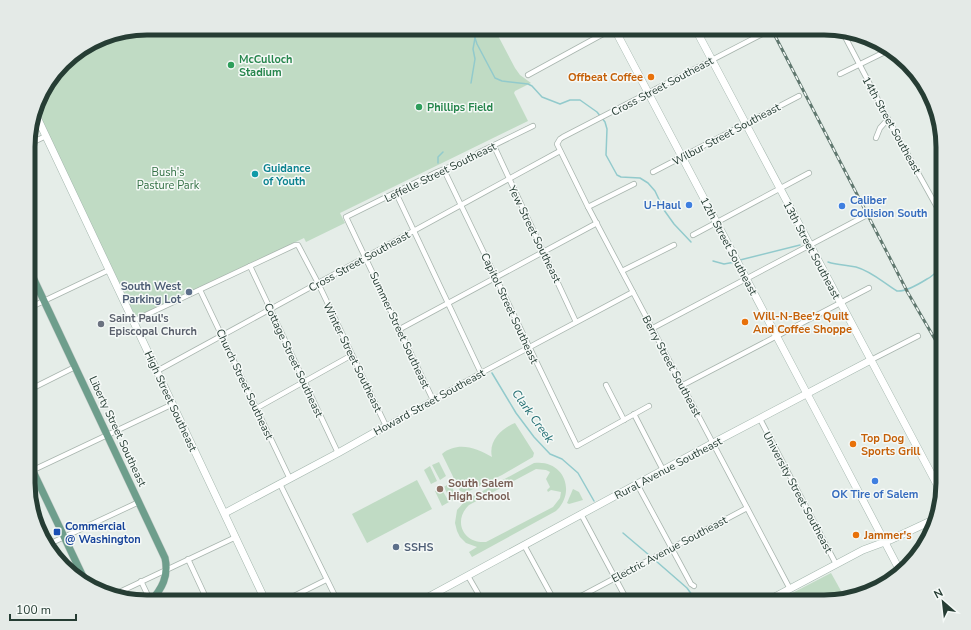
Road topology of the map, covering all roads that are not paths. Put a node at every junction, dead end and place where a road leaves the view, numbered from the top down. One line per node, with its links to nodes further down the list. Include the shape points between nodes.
1 (601, 35): 10 (street)
2 (618, 35): 11 (street, 12th Street Southeast)
3 (698, 35): 7 (street, 13th Street Southeast)
4 (761, 35): 7 (street, Cross Street Southeast)
5 (845, 37): 8 (street, 14th Street Southeast)
6 (884, 53): 8 (street)
7 (712, 61): 11 (street, Cross Street Southeast); 15 (street, 13th Street Southeast)
8 (859, 65): 9 (street); 13 (street, 14th Street Southeast)
9 (840, 74)
10 (528, 75)
11 (649, 94): 20 (street, Cross Street Southeast); 23 (street, 12th Street Southeast)
12 (799, 96): 15 (street, Wilbur Street Southeast)
13 (888, 119): 18 (street); 32 (street, 14th Street Southeast)
14 (38, 120): 17 (street, High Street Southeast)
15 (746, 124): 23 (street, Wilbur Street Southeast); 29 (street, 13th Street Southeast)
16 (532, 126): 21 (street, Leffelle Street Southeast)
17 (46, 136): 19 (street); 45 (street, High Street Southeast)
18 (876, 138)
19 (35, 141)
20 (558, 142): 22 (street, Berry Street Southeast)
21 (494, 146): 24 (street, Leffelle Street Southeast); 27 (street, Yew Street Southeast)
22 (560, 152): 27 (street, Cross Street Southeast); 33 (street, Berry Street Southeast)
23 (682, 158): 25 (street, Wilbur Street Southeast); 36 (street, 12th Street Southeast)
24 (444, 170): 30 (street, Leffelle Street Southeast); 31 (street, Capitol Street Southeast)
25 (653, 172)
26 (809, 173): 29 (street)
27 (509, 179): 31 (street, Cross Street Southeast); 42 (street, Yew Street Southeast)
28 (634, 184): 33 (street)
29 (780, 189): 36 (street); 41 (street, 13th Street Southeast)
30 (396, 193): 35 (street, Leffelle Street Southeast); 38 (street)
31 (462, 205): 38 (street, Cross Street Southeast); 47 (street, Capitol Street Southeast)
32 (936, 205)
33 (588, 207): 37 (street, Berry Street Southeast)
34 (865, 216): 41 (street)
35 (346, 217): 43 (street, Summer Street Southeast)
36 (717, 222): 39 (street); 48 (street, 12th Street Southeast)
37 (597, 223): 42 (street); 46 (street, Berry Street Southeast)
38 (414, 231): 43 (street, Cross Street Southeast); 55 (street)
39 (693, 235)
40 (674, 245): 46 (street)
41 (810, 246): 48 (street); 56 (street, 13th Street Southeast)
42 (544, 251): 47 (street); 60 (street, Yew Street Southeast)
43 (366, 257): 50 (street, Cross Street Southeast); 62 (street, Summer Street Southeast)
44 (250, 266): 50 (street, Winter Street Southeast, via 298,245); 52 (street); 58 (street, Cottage Street Southeast)
45 (109, 270): 54 (street); 59 (street, High Street Southeast)
46 (622, 271): 53 (street, Berry Street Southeast)
47 (496, 278): 55 (street); 66 (street, Capitol Street Southeast)
48 (747, 279): 61 (street); 64 (street, 12th Street Southeast)
49 (35, 282): 54 (main road, Liberty Street Southeast)
50 (318, 283): 58 (street, Cross Street Southeast); 67 (street, Winter Street Southeast)
51 (869, 288): 56 (street)
52 (200, 290): 59 (street); 63 (street, Church Street Southeast)
53 (633, 292): 60 (street, Howard Street Southeast); 61 (street, Berry Street Southeast)
54 (44, 301): 57 (street); 69 (main road, Liberty Street Southeast)
55 (448, 303): 62 (street); 71 (street)
56 (840, 303): 64 (street); 68 (street, 13th Street Southeast)
57 (35, 305)
58 (270, 309): 63 (street, Cross Street Southeast); 72 (street, Cottage Street Southeast)
59 (133, 321): 70 (street, High Street Southeast)
60 (576, 322): 66 (street, Howard Street Southeast)
61 (652, 328): 74 (street, Berry Street Southeast)
62 (400, 329): 77 (street, Summer Street Southeast)
63 (222, 335): 70 (street, Cross Street Southeast); 80 (street, Church Street Southeast)
64 (777, 336): 74 (street); 76 (street, 12th Street Southeast)
65 (918, 336): 68 (street, Rural Avenue Southeast)
66 (528, 348): 71 (street, Howard Street Southeast); 83 (street, Capitol Street Southeast, via 577,446)
67 (352, 355): 72 (street); 84 (street, Winter Street Southeast)
68 (871, 360): 76 (street, Rural Avenue Southeast); 92 (street, 13th Street Southeast)
69 (75, 367): 75 (street); 85 (main road, Liberty Street Southeast)
70 (157, 371): 78 (street, High Street Southeast)
71 (481, 373): 77 (street, Howard Street Southeast)
72 (305, 382): 80 (street); 87 (street, Cottage Street Southeast)
73 (606, 385): 83 (street)
74 (683, 385): 86 (street, Berry Street Southeast)
75 (35, 387)
76 (807, 394): 82 (street, Rural Avenue Southeast); 103 (street, 12th Street Southeast)
77 (433, 400): 84 (street, Howard Street Southeast)
78 (173, 404): 85 (street); 97 (street, High Street Southeast)
79 (649, 406): 81 (street)
80 (257, 408): 91 (street, Church Street Southeast)
81 (634, 414): 83 (street); 89 (street)
82 (760, 419): 86 (street, Rural Avenue Southeast); 107 (street, University Street Southeast)
83 (624, 420)
84 (386, 426): 87 (street, Howard Street Southeast)
85 (108, 435): 88 (street); 95 (main road, Liberty Street Southeast)
86 (713, 443): 89 (street, Rural Avenue Southeast); 96 (street, Berry Street Southeast)
87 (338, 453): 91 (street, Howard Street Southeast)
88 (35, 469)
89 (664, 470): 94 (street, Rural Avenue Southeast)
90 (35, 479): 101 (main road)
91 (290, 479): 93 (street, Howard Street Southeast)
92 (936, 483)
93 (280, 484): 97 (street, Howard Street Southeast); 113 (street)
94 (637, 484): 98 (street, Rural Avenue Southeast); 105 (street)
95 (139, 502): 101 (street); 109 (main road, Liberty Street Southeast, via 165,558)
96 (747, 508): 105 (street, Electric Avenue Southeast); 116 (street, Berry Street Southeast)
97 (224, 513): 100 (street, High Street Southeast)
98 (581, 514): 104 (street, Rural Avenue Southeast); 112 (street)
99 (929, 522): 103 (street)
100 (236, 536): 106 (street); 121 (street, High Street Southeast)
101 (64, 537): 102 (street); 110 (main road)
102 (52, 542)
103 (885, 542): 107 (street); 108 (street, 12th Street Southeast)
104 (524, 545): 111 (street, Rural Avenue Southeast); 126 (street)
105 (671, 548): 112 (street, Electric Avenue Southeast); 115 (street)
106 (188, 559): 109 (street); 120 (street)
107 (836, 564): 116 (street)
108 (898, 567)
109 (166, 570): 114 (street); 119 (main road, Liberty Street Southeast, via 164,583)
110 (82, 574)
111 (468, 576): 124 (street, Rural Avenue Southeast); 125 (street)
112 (615, 578): 127 (street, Electric Avenue Southeast); 128 (street)
113 (326, 580): 122 (street); 123 (street)
114 (141, 581): 117 (street); 118 (street)
115 (694, 586)
116 (790, 589): 129 (street)
117 (120, 592)
118 (147, 595)
119 (156, 595)
120 (205, 595)
121 (263, 595)
122 (296, 595)
123 (334, 595)
124 (432, 595)
125 (479, 595)
126 (551, 595)
127 (583, 595)
128 (624, 595)
129 (778, 595)

